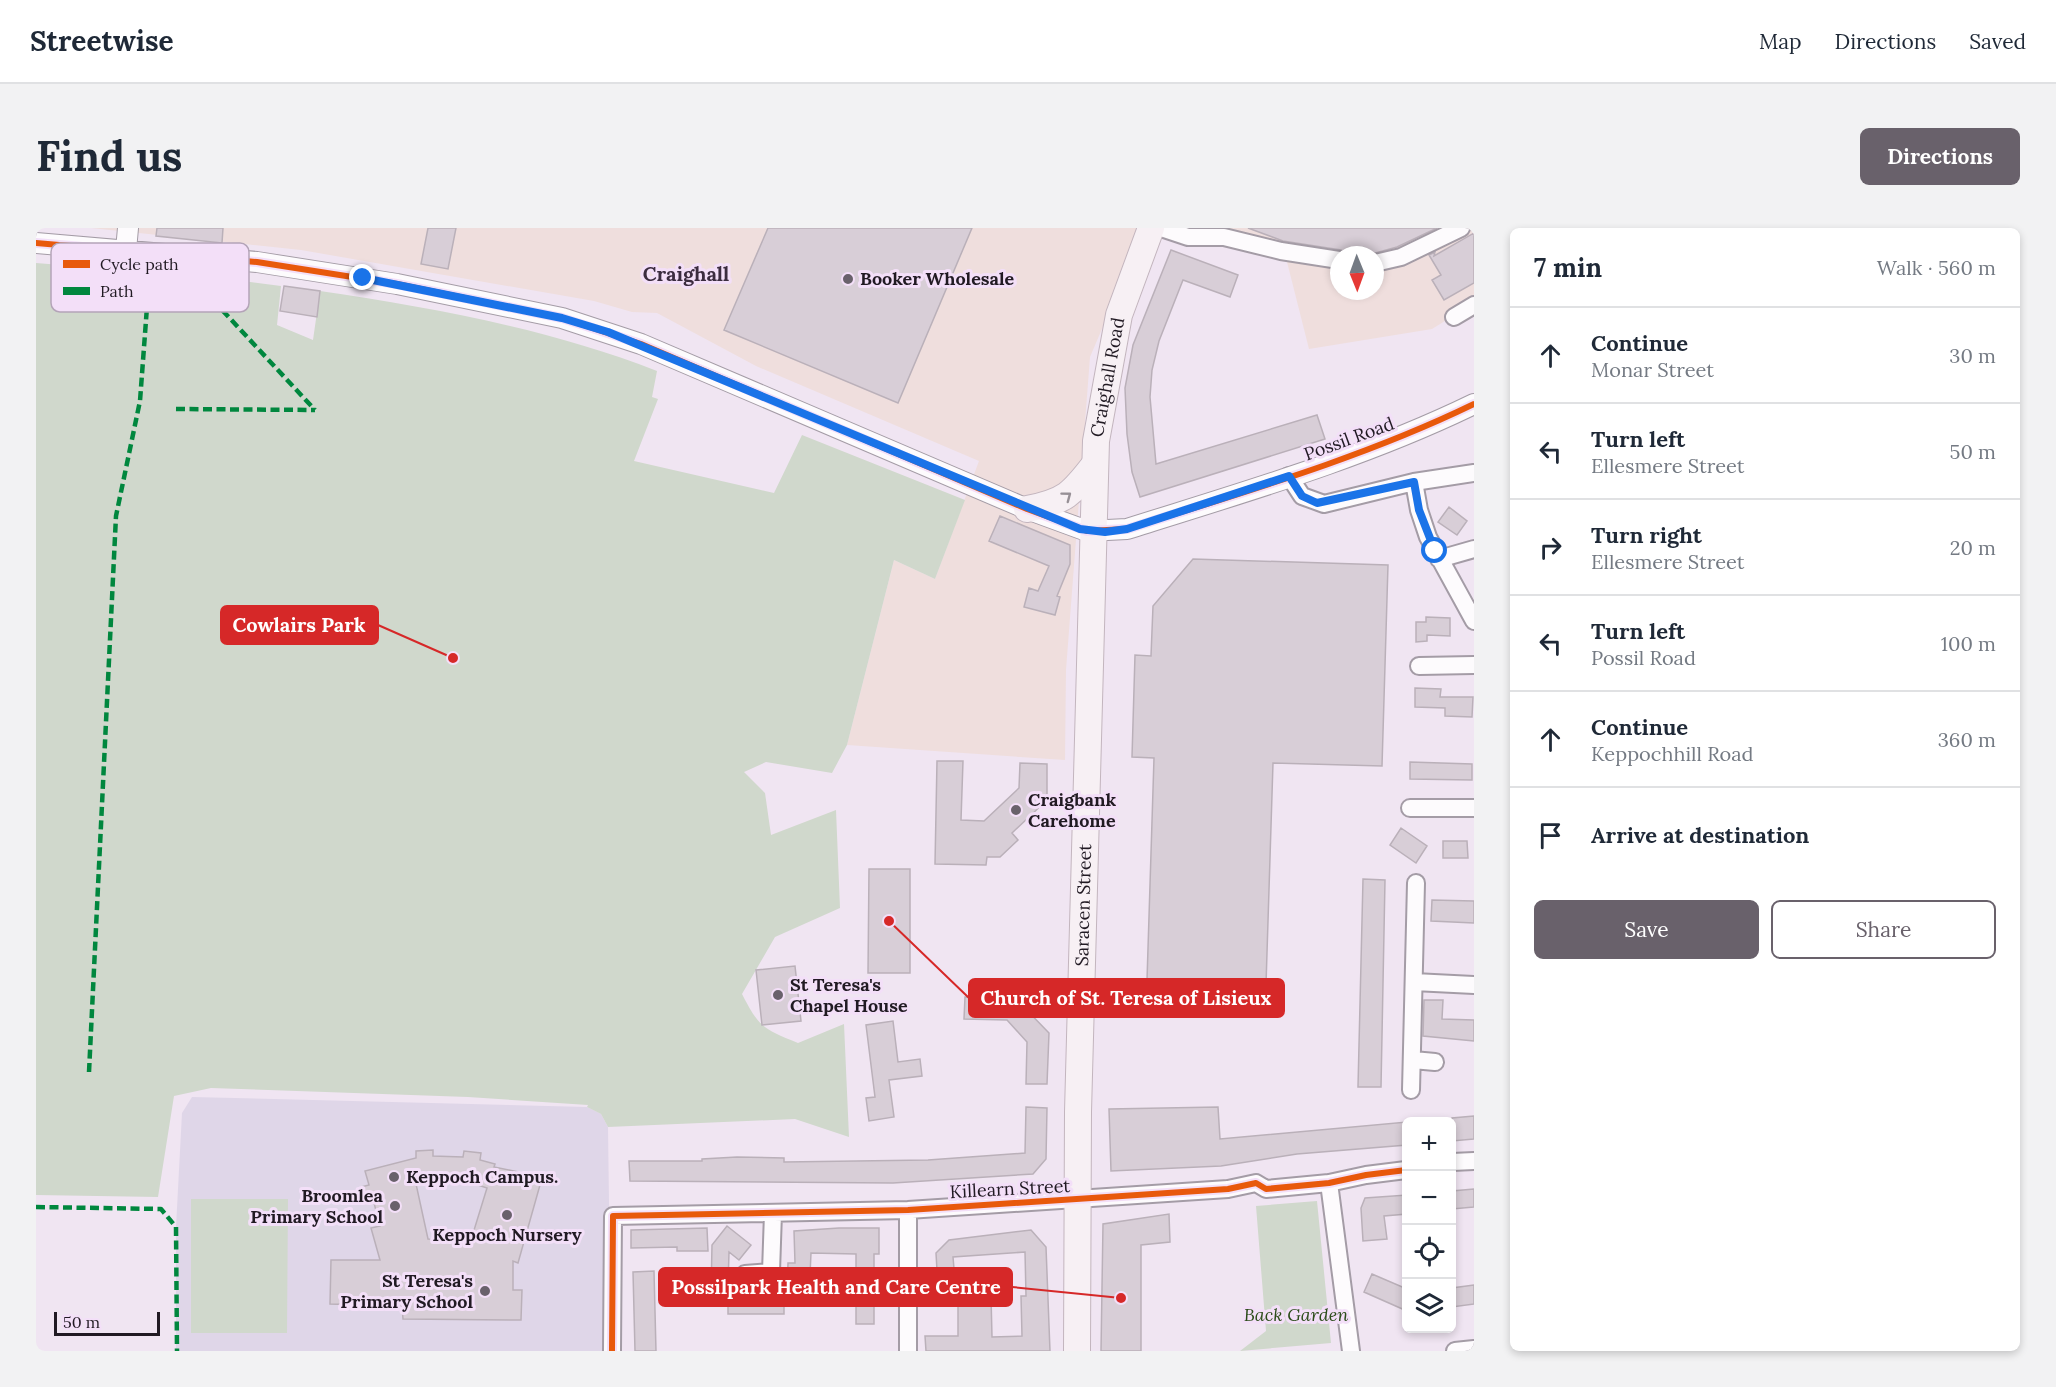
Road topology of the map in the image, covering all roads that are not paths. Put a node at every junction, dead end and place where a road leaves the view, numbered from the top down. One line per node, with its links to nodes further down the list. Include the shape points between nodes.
1 (128, 228): 6 (street)
2 (1151, 228): 14 (main road, Craighall Road, via 1119,315 1098,421)
3 (1161, 228): 8 (street, via 1188,237 1224,237)
4 (1461, 228): 10 (street, via 1401,257)
5 (36, 243): 7 (street)
6 (127, 243)
7 (51, 244)
8 (1330, 259)
9 (249, 261): 18 (street, via 354,277 562,318 641,344)
10 (1384, 261)
11 (1474, 305): 12 (street)
12 (1455, 317)
13 (1474, 404): 16 (street, Possil Road, via 1376,447)
14 (1095, 464): 18 (main road, one-way to 14, via 1066,498); 19 (main road, Craighall Road)
15 (1474, 473): 17 (street)
16 (1289, 476): 17 (street, via 1302,496 1317,503); 19 (street, Possil Road, via 1127,529)
17 (1414, 482): 21 (street, via 1419,510)
18 (1027, 509): 19 (street)
19 (1092, 532): 37 (main road, Saracen Street)
20 (1474, 549): 21 (street)
21 (1439, 559): 22 (street)
22 (1474, 621)
23 (1474, 665): 24 (street)
24 (1419, 666)
25 (1410, 808): 26 (street)
26 (1474, 808)
27 (1416, 883): 28 (street, via 1422,935)
28 (1414, 982): 29 (street); 30 (street)
29 (1474, 985)
30 (1413, 1060): 31 (street); 32 (street)
31 (1435, 1062)
32 (1411, 1090)
33 (1474, 1161): 34 (street)
34 (1456, 1162)
35 (1402, 1171): 36 (street, Killearn Street)
36 (1329, 1183): 37 (street, Killearn Street, via 1266,1189 1256,1183 1227,1189); 45 (street)
37 (1077, 1200): 38 (street, Killearn Street); 44 (main road, Saracen Street)
38 (908, 1210): 39 (street, Killearn Street); 43 (street)
39 (773, 1213): 40 (street, via 771,1272); 42 (street, Killearn Street, via 613,1216)
40 (745, 1274)
41 (1474, 1349): 46 (street)
42 (612, 1351)
43 (908, 1351)
44 (1077, 1351)
45 (1351, 1351)
46 (1455, 1351)

